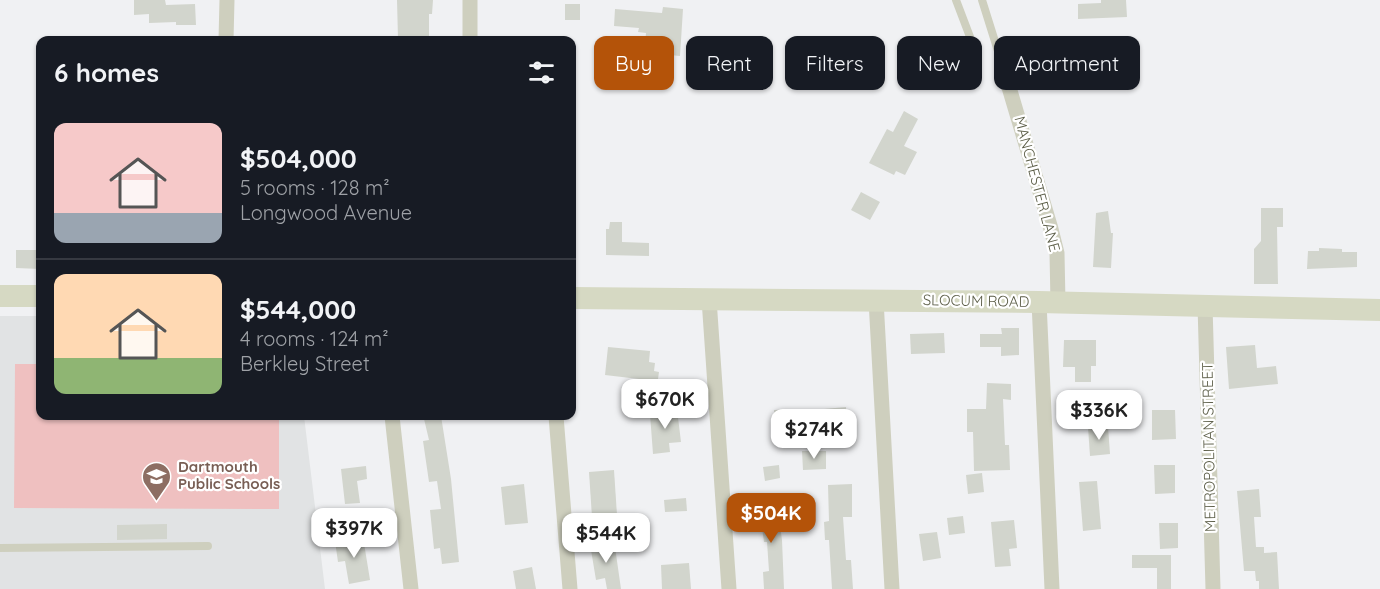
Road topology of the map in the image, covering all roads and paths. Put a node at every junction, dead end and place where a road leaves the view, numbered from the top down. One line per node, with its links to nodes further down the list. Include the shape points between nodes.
1 (226, 0): 5 (street)
2 (470, 0): 6 (street)
3 (956, 0): 7 (lane)
4 (982, 0): 8 (lane)
5 (226, 36)
6 (470, 36)
7 (970, 36)
8 (994, 38)
9 (1010, 90): 15 (street, MANCHESTER LANE, via 1057,253)
10 (0, 296): 11 (main road)
11 (36, 296)
12 (576, 298): 13 (main road, SLOCUM ROAD)
13 (709, 299): 14 (main road, SLOCUM ROAD); 24 (street)
14 (876, 300): 15 (main road, SLOCUM ROAD); 25 (street)
15 (1048, 302): 16 (main road, SLOCUM ROAD); 26 (street, MANCHESTER LANE)
16 (1205, 305): 17 (main road, SLOCUM ROAD); 27 (street, METROPOLITAN STREET)
17 (1380, 310)
18 (392, 420): 22 (street)
19 (556, 420): 23 (street)
20 (208, 546): 21 (lane)
21 (0, 548)
22 (411, 589)
23 (570, 589)
24 (729, 589)
25 (892, 589)
26 (1052, 589)
27 (1213, 589)

